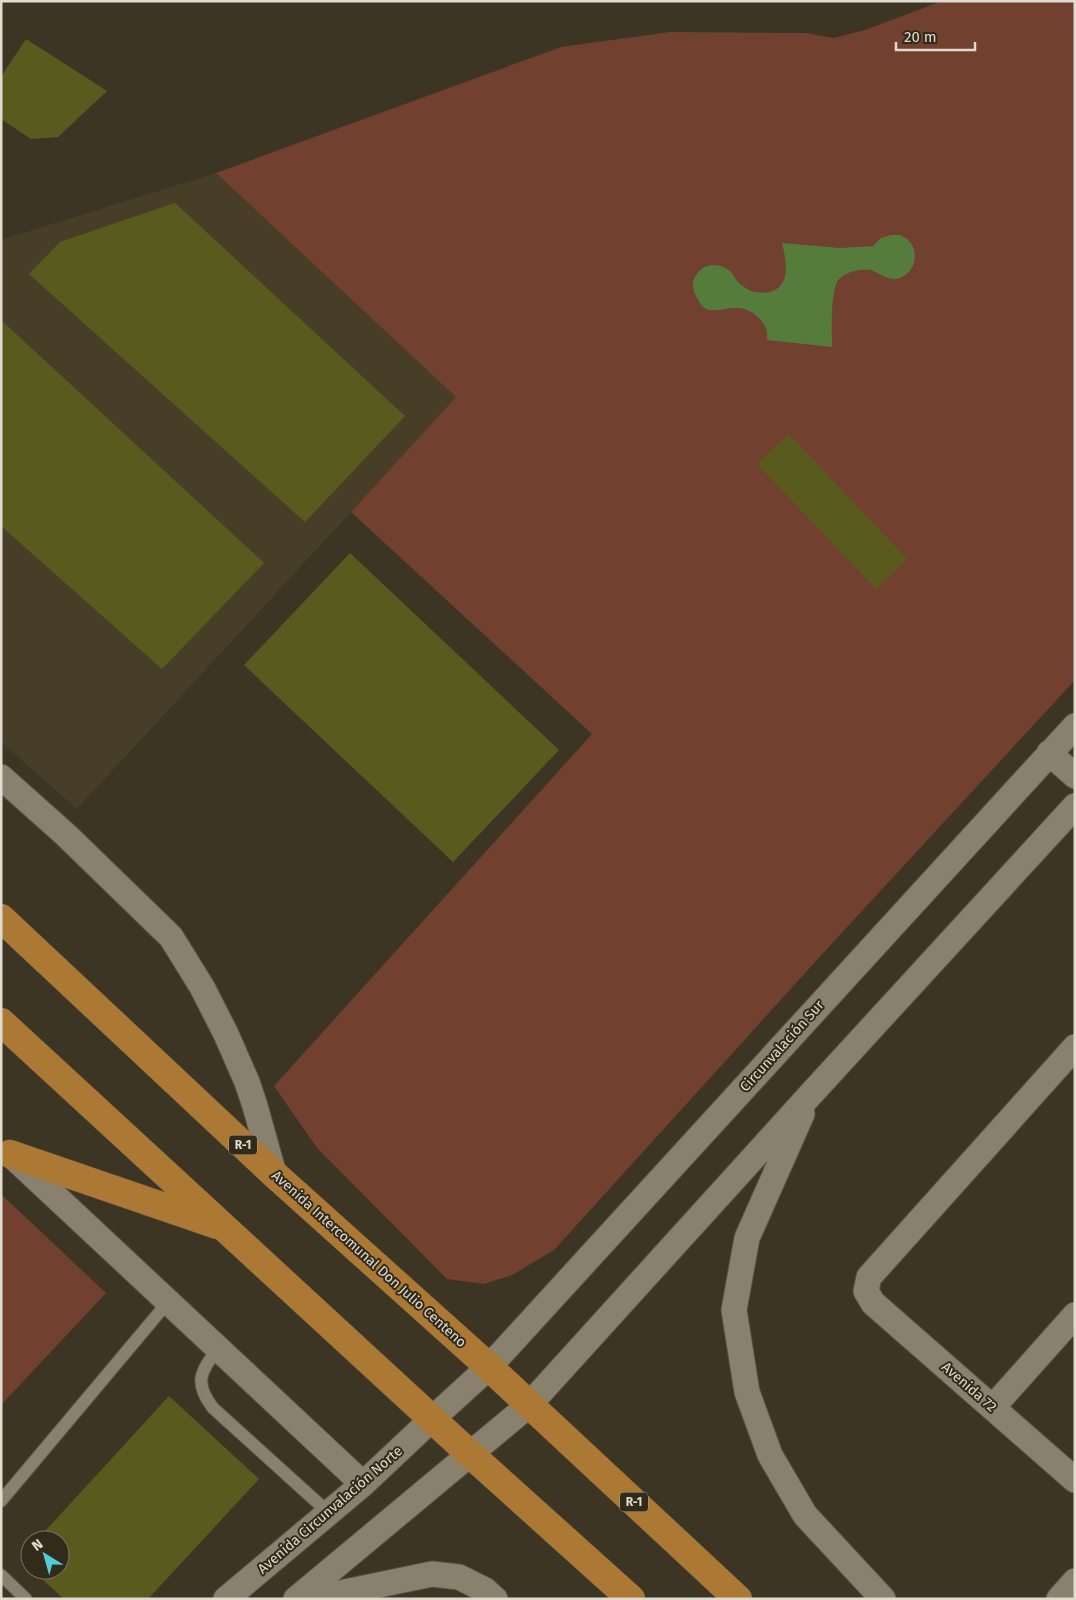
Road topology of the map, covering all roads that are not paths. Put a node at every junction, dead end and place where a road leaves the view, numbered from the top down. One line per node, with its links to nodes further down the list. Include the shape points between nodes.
1 (1075, 726): 2 (street, Circunvalación Sur)
2 (1049, 753): 3 (street); 16 (street, Circunvalación Sur)
3 (1075, 776)
4 (1, 777): 11 (street, via 171,937 202,987 247,1082)
5 (1075, 806): 9 (street)
6 (1, 918): 11 (main road, Avenida Intercomunal Don Julio Centeno / R-1)
7 (1, 1022): 12 (main road)
8 (1075, 1047): 18 (street, Avenida 72, via 870,1277 866,1291 873,1303)
9 (811, 1094): 17 (street); 34 (street, via 747,1238 734,1310 748,1392 770,1455 805,1515)
10 (6, 1150): 12 (main road); 13 (street)
11 (274, 1174): 16 (main road, Avenida Intercomunal Don Julio Centeno / R-1)
12 (226, 1229): 19 (main road)
13 (168, 1302): 15 (street); 23 (lane)
14 (1075, 1315): 18 (street)
15 (218, 1348): 22 (street); 24 (lane, via 203,1369 204,1396 213,1408)
16 (489, 1367): 17 (main road, Avenida Intercomunal Don Julio Centeno / R-1); 19 (street, Circunvalación Sur)
17 (529, 1405): 20 (street); 33 (main road, Avenida Intercomunal Don Julio Centeno / R-1)
18 (993, 1407): 21 (street, Avenida 72)
19 (432, 1419): 20 (main road); 22 (street, Avenida Circunvalación Norte)
20 (470, 1454): 29 (street); 32 (main road)
21 (1075, 1480)
22 (363, 1484): 24 (street, Avenida Circunvalación Norte)
23 (1, 1501)
24 (329, 1513): 28 (street, Avenida Circunvalación Norte)
25 (1, 1575): 27 (lane)
26 (1075, 1581): 35 (street)
27 (26, 1599)
28 (226, 1599)
29 (296, 1599)
30 (311, 1599): 31 (street, via 432,1574 459,1577 485,1590)
31 (494, 1599)
32 (630, 1599)
33 (738, 1599)
34 (883, 1599)
35 (1059, 1599)

